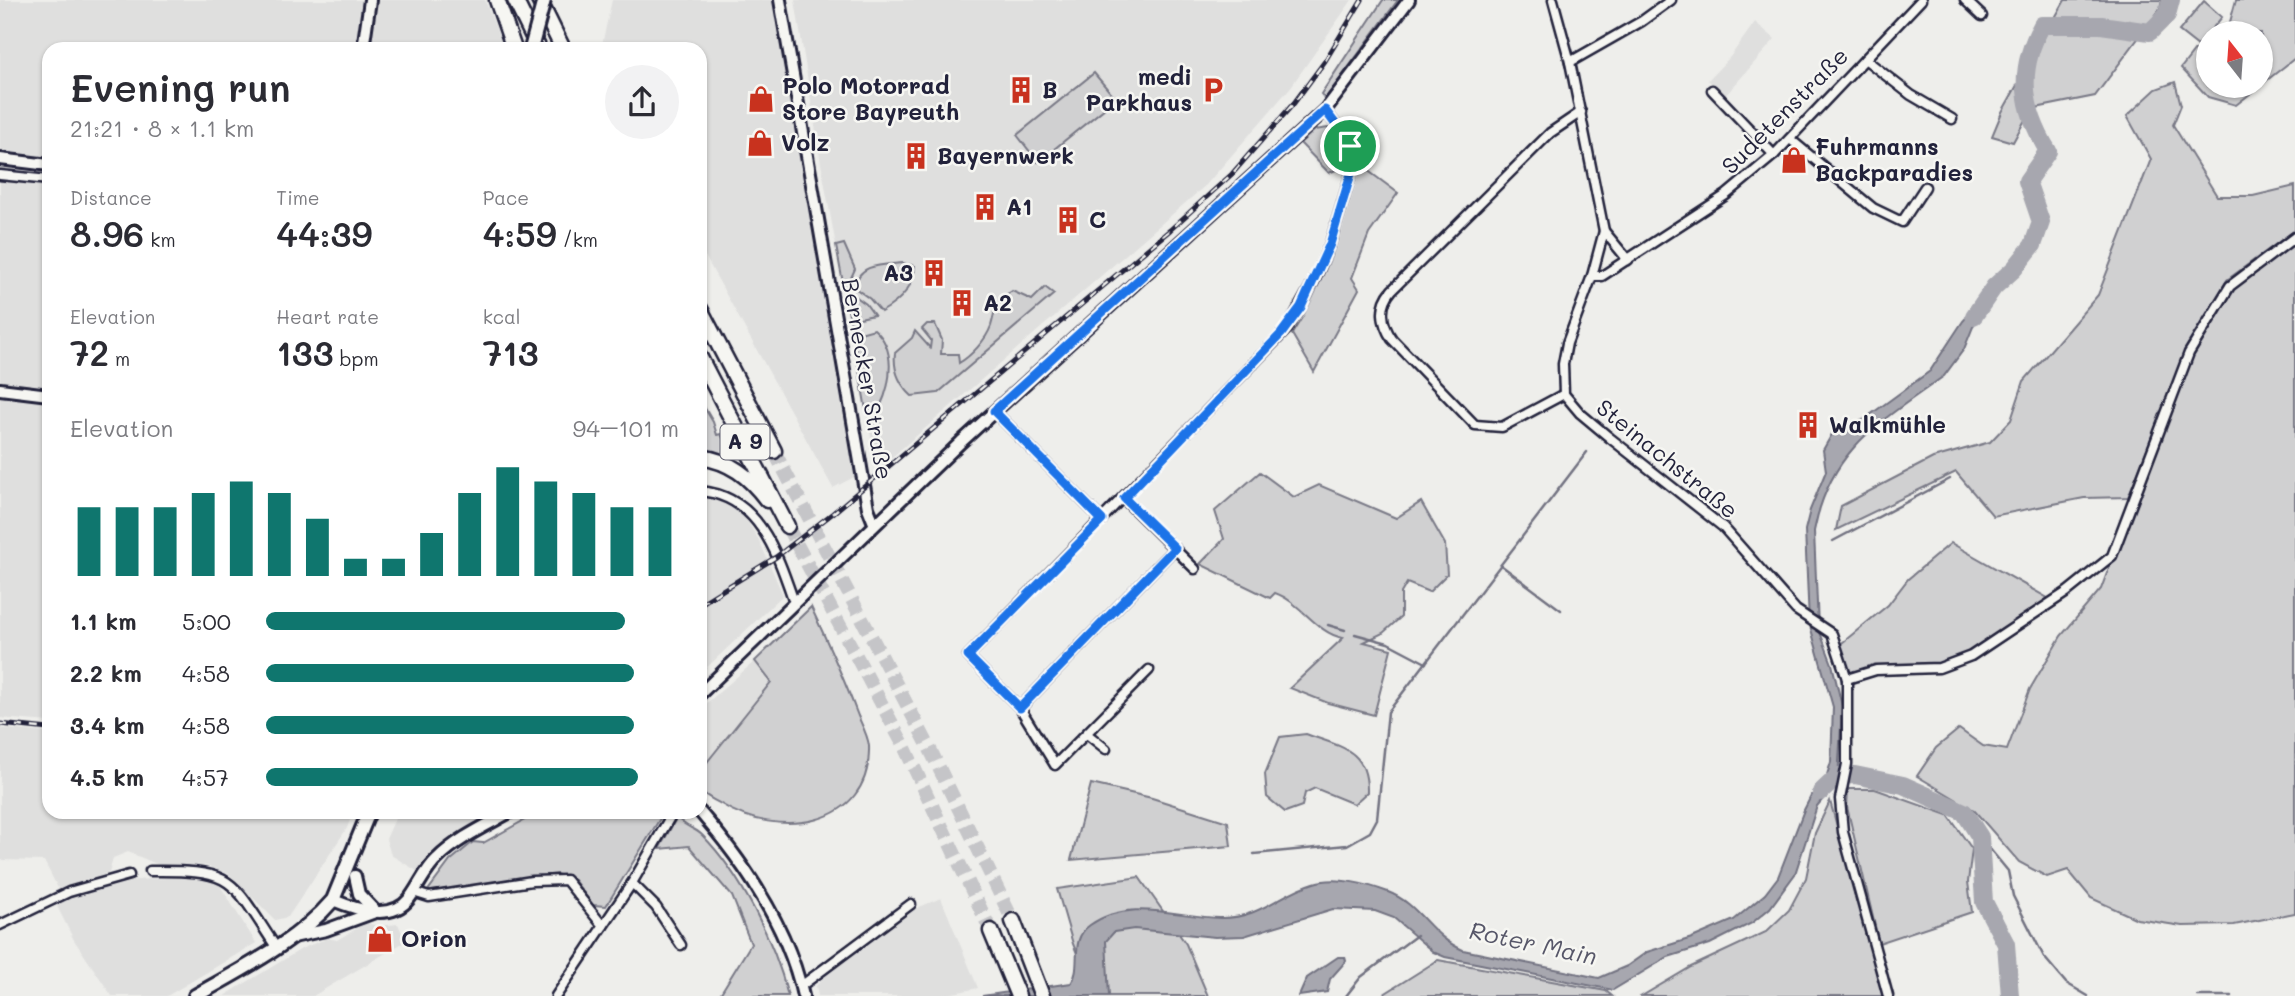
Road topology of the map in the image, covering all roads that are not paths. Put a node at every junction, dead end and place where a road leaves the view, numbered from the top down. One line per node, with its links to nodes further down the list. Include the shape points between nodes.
1 (370, 0): 12 (street)
2 (497, 0): 13 (highway)
3 (516, 0): 15 (highway)
4 (542, 0): 14 (main road, bridge); 16 (highway)
5 (780, 0): 45 (street, Bernecker Straße)
6 (1409, 0): 20 (street)
7 (1553, 0): 18 (street, Steinachstraße)
8 (1671, 0): 18 (street)
9 (1965, 0): 11 (street)
10 (1919, 1): 17 (street, Sudetenstraße)
11 (1982, 16)
12 (364, 42)
13 (512, 42)
14 (533, 42)
15 (536, 42)
16 (560, 42)
17 (1865, 59): 22 (street, via 1911,95); 23 (street, Sudetenstraße)
18 (1570, 62): 21 (street, Steinachstraße)
19 (1712, 90): 24 (street)
20 (1325, 110): 39 (street); 43 (street, via 1348,141 1353,167 1330,244 1301,307 1281,334)
21 (1581, 112): 30 (street, Steinachstraße); 38 (street, via 1550,133 1392,290 1382,311 1392,339 1475,425 1502,427)
22 (1952, 119)
23 (1790, 139): 24 (street, Sudetenstraße); 29 (street, via 1873,208 1902,222)
24 (1774, 155): 32 (street, Sudetenstraße, via 1727,195)
25 (0, 159): 26 (street)
26 (42, 164)
27 (0, 175): 28 (street)
28 (42, 179)
29 (1925, 187)
30 (1604, 231): 32 (street); 33 (street, Steinachstraße)
31 (2295, 237): 50 (street, via 2230,286 2189,354 2112,556 1971,656 1939,668 1876,670)
32 (1628, 260): 33 (street, Sudetenstraße, via 1602,276)
33 (1592, 275): 38 (street, Steinachstraße, via 1567,342)
34 (707, 322): 40 (highway, A 9)
35 (707, 372): 41 (highway, A 9, via 787,526 743,474 730,464)
36 (0, 389): 37 (street)
37 (42, 394)
38 (1564, 394): 50 (street, Steinachstraße, via 1609,438 1723,527 1796,610 1832,634)
39 (994, 411): 44 (street); 45 (street)
40 (774, 451)
41 (707, 459)
42 (707, 493): 48 (street, via 733,499 749,510 776,557)
43 (1124, 498): 44 (street); 46 (street)
44 (1102, 520): 52 (street, via 968,656)
45 (874, 523): 48 (street)
46 (1175, 548): 47 (street); 52 (street)
47 (1195, 569)
48 (794, 602): 51 (street)
49 (1149, 670): 53 (street)
50 (1847, 679): 79 (street, Steinachstraße, via 1847,764 1840,799 1843,832)
51 (707, 687)
52 (1020, 708): 53 (street, via 1051,764 1058,763)
53 (1087, 733): 54 (street)
54 (1106, 749)
55 (366, 819): 64 (main road)
56 (498, 819): 63 (street, via 445,851)
57 (669, 819): 62 (street)
58 (705, 819): 74 (street, via 757,887)
59 (150, 871): 73 (street, via 194,871 225,878)
60 (129, 875): 68 (street, via 69,892)
61 (355, 876): 66 (street, via 359,894)
62 (632, 883): 69 (street); 72 (street, via 656,907)
63 (413, 892): 66 (street, via 397,909); 69 (street, via 429,897 566,880)
64 (333, 900): 66 (street); 71 (main road)
65 (911, 904): 74 (street)
66 (376, 912): 71 (street)
67 (1013, 922): 78 (highway)
68 (0, 925)
69 (603, 926): 75 (street)
70 (991, 931): 77 (highway)
71 (290, 938): 73 (main road)
72 (681, 945)
73 (276, 947): 76 (main road)
74 (802, 991)
75 (559, 994)
76 (194, 996)
77 (1018, 996)
78 (1042, 996)
79 (1888, 996)

